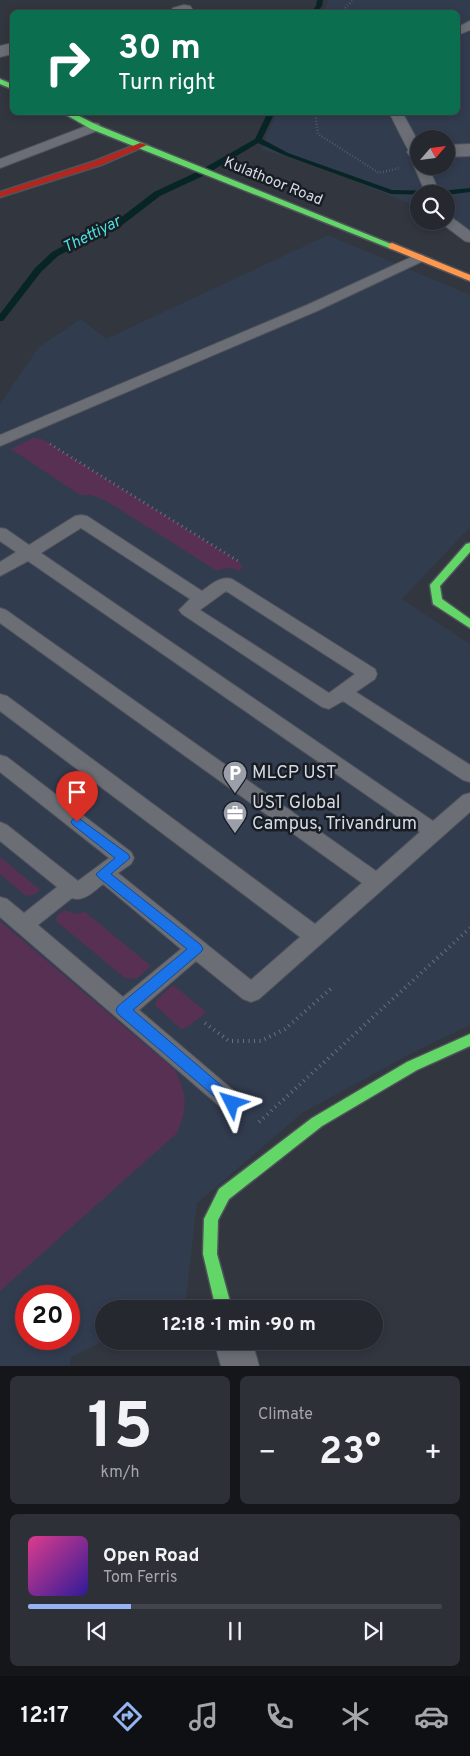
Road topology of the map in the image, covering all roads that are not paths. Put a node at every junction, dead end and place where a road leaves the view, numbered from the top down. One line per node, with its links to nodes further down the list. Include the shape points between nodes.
1 (70, 115): 3 (street, Kulathoor Road)
2 (397, 115): 4 (lane)
3 (94, 127): 5 (street, Kulathoor Road); 8 (lane)
4 (410, 141)
5 (143, 145): 9 (street); 12 (street, Kulathoor Road)
6 (470, 150): 7 (street)
7 (455, 151)
8 (0, 164)
9 (0, 195)
10 (455, 227): 11 (lane)
11 (470, 238)
12 (418, 258): 13 (street, Kulathoor Road); 14 (lane, via 312,308)
13 (470, 278)
14 (0, 441)
15 (0, 533): 17 (lane)
16 (470, 546): 21 (street, via 435,585 437,601)
17 (28, 553): 18 (lane); 19 (lane, via 80,520); 28 (lane)
18 (0, 570)
19 (202, 599): 22 (lane, via 188,610 329,702); 22 (lane, via 226,583 368,674)
20 (0, 614): 30 (lane)
21 (470, 624)
22 (343, 692): 25 (lane)
23 (0, 701): 34 (lane)
24 (0, 762): 29 (lane, via 124,858)
25 (470, 775)
26 (470, 800): 28 (lane)
27 (0, 830): 31 (lane)
28 (434, 832): 30 (lane)
29 (103, 874): 31 (lane, via 78,892); 35 (lane)
30 (377, 882): 34 (lane)
31 (71, 887): 33 (lane)
32 (0, 905): 33 (lane)
33 (24, 925): 36 (lane)
34 (315, 936): 35 (lane, via 251,993)
35 (196, 949): 36 (lane)
36 (123, 1010): 38 (lane)
37 (470, 1040): 39 (street, via 412,1066 317,1122 224,1194 211,1219 210,1254)
38 (232, 1103)
39 (222, 1300)
40 (236, 1350): 41 (street)
41 (240, 1366)

